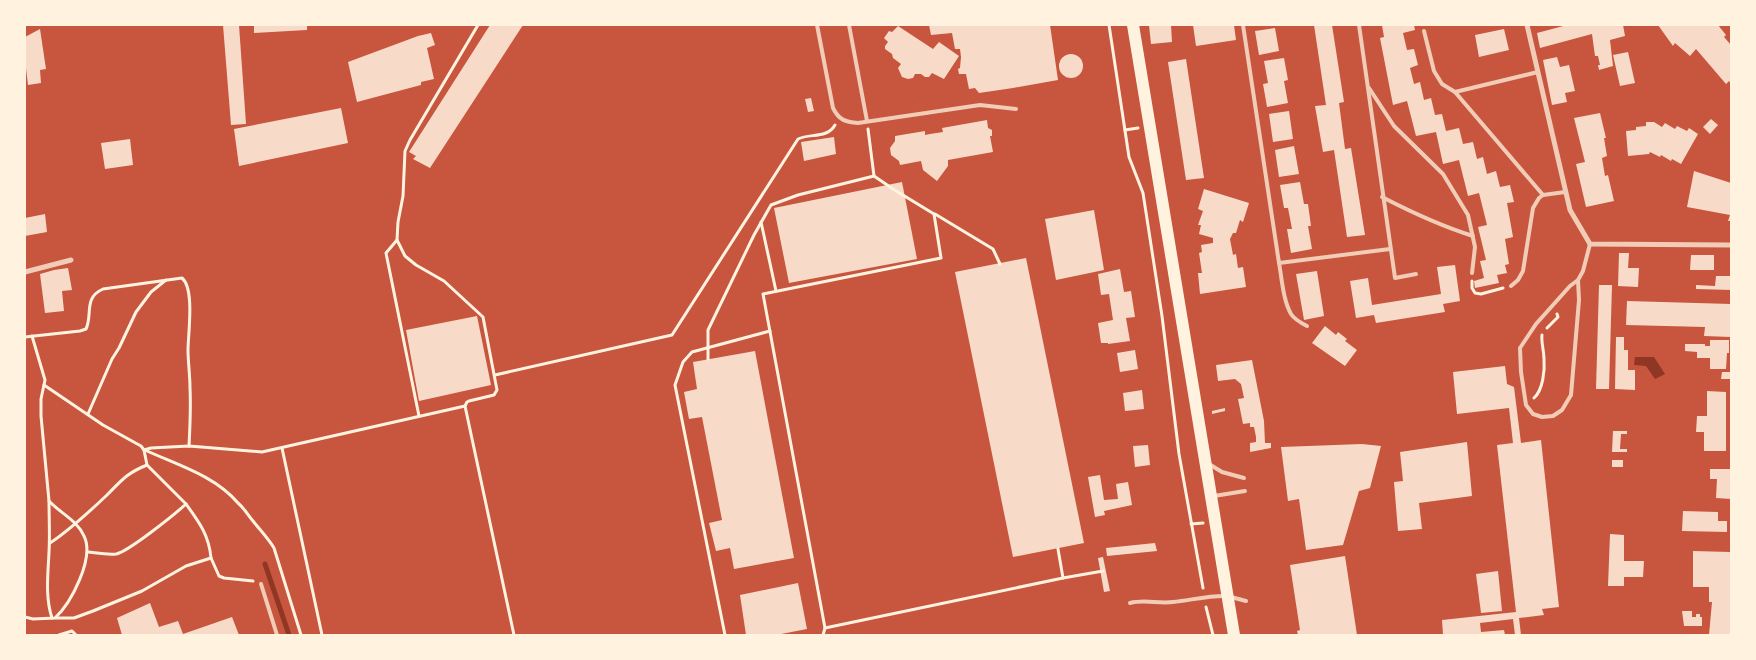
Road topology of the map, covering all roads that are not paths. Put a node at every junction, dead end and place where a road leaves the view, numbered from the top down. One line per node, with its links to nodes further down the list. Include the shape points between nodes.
1 (817, 25): 12 (lane, via 837,116 849,123)
2 (849, 25): 12 (lane)
3 (1133, 25): 28 (main road)
4 (1243, 25): 21 (lane)
5 (1359, 25): 9 (lane)
6 (1527, 25): 8 (street)
7 (1424, 30): 10 (lane, via 1434,71 1442,84)
8 (1538, 72): 10 (lane); 13 (street)
9 (1368, 86): 15 (lane); 16 (lane, via 1394,126 1443,174 1468,215)
10 (1455, 92): 14 (lane)
11 (1016, 109): 12 (lane, via 980,105)
12 (867, 121)
13 (1565, 192): 14 (lane); 17 (street, via 1570,210)
14 (1543, 195): 26 (lane, via 1533,208 1523,271)
15 (1382, 197): 16 (lane, via 1454,231); 19 (lane)
16 (1472, 236): 23 (lane, via 1475,246)
17 (1590, 244): 18 (street); 25 (lane)
18 (1731, 245)
19 (1390, 249): 21 (lane); 24 (lane, via 1394,278)
20 (71, 260): 22 (street)
21 (1279, 263): 27 (lane, via 1291,313)
22 (25, 272)
23 (1472, 273)
24 (1416, 274)
25 (1578, 280): 25 (lane, via 1536,324 1520,348 1526,405 1533,414 1542,417 1553,416 1562,410 1571,395)
26 (1511, 286)
27 (1307, 326)
28 (1206, 462): 29 (lane, via 1222,472); 31 (main road)
29 (1244, 478)
30 (1245, 491): 31 (lane)
31 (1212, 497): 33 (main road)
32 (261, 584): 36 (lane)
33 (1227, 595): 34 (lane); 35 (lane, via 1174,602 1140,600); 37 (main road)
34 (1246, 601)
35 (1130, 603)
36 (277, 635)
37 (1234, 635)

